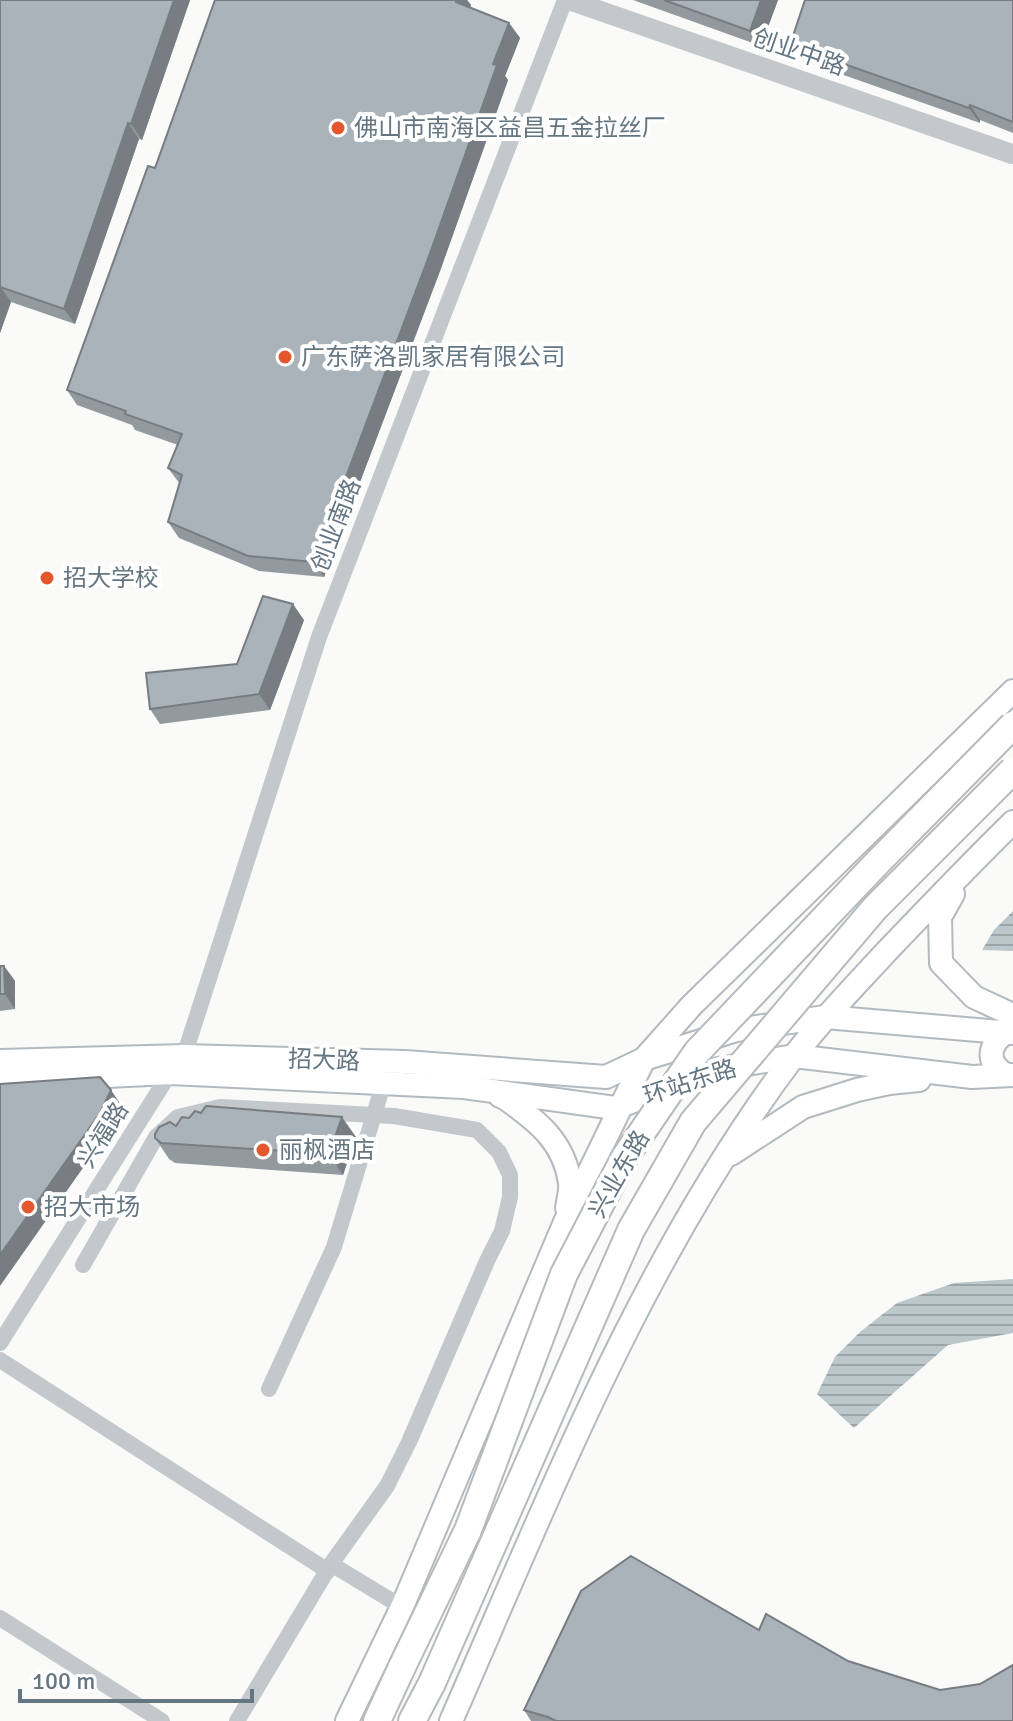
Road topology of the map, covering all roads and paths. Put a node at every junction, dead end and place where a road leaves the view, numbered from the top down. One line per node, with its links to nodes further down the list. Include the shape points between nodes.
1 (567, 0): 2 (street, 创业中路); 13 (street, 创业南路, via 319,637)
2 (1012, 154)
3 (1013, 691): 11 (main road, via 703,994)
4 (1013, 725): 33 (main road, 兴业东路, bridge, via 697,1052 625,1157 564,1274 468,1530)
5 (1013, 770): 34 (main road, bridge, via 875,908 693,1122 631,1230)
6 (1013, 822): 7 (main road)
7 (971, 863): 8 (main road); 9 (main road, via 940,917 941,963)
8 (825, 1017): 9 (main road, 环站东路); 10 (main road); 11 (main road, 环站东路, via 736,1030)
9 (1012, 1027): 15 (main road, via 995,1040 992,1054 997,1069)
10 (794, 1056): 16 (main road, 环站东路); 19 (main road, 环站东路, via 718,1069); 21 (main road)
11 (644, 1059): 14 (main road, 招大路, via 606,1077); 19 (main road)
12 (0, 1061): 13 (main road, 招大路)
13 (177, 1064): 14 (main road, 招大路); 17 (main road, 招大路); 24 (street, 兴福路)
14 (386, 1073): 18 (main road, 招大路); 20 (street)
15 (1009, 1075): 16 (main road, 环站东路)
16 (972, 1077): 21 (main road, via 889,1083 803,1107)
17 (0, 1081)
18 (464, 1087): 19 (main road, 环站东路); 22 (main road, via 505,1098 538,1122 561,1152 570,1185)
19 (622, 1105): 22 (main road)
20 (374, 1116): 23 (street, via 220,1107 178,1117 156,1137); 26 (street, via 334,1247); 27 (street, via 477,1130 499,1152 510,1175 510,1197 502,1231 409,1442 387,1486)
21 (720, 1162): 35 (main road, via 589,1404)
22 (565, 1222): 28 (main road)
23 (83, 1265)
24 (0, 1343)
25 (0, 1360): 27 (street)
26 (269, 1389)
27 (329, 1568): 28 (street); 31 (street)
28 (402, 1607): 32 (main road)
29 (0, 1618): 30 (street)
30 (162, 1721)
31 (237, 1721)
32 (347, 1721)
33 (377, 1721)
34 (412, 1721)
35 (451, 1721)

